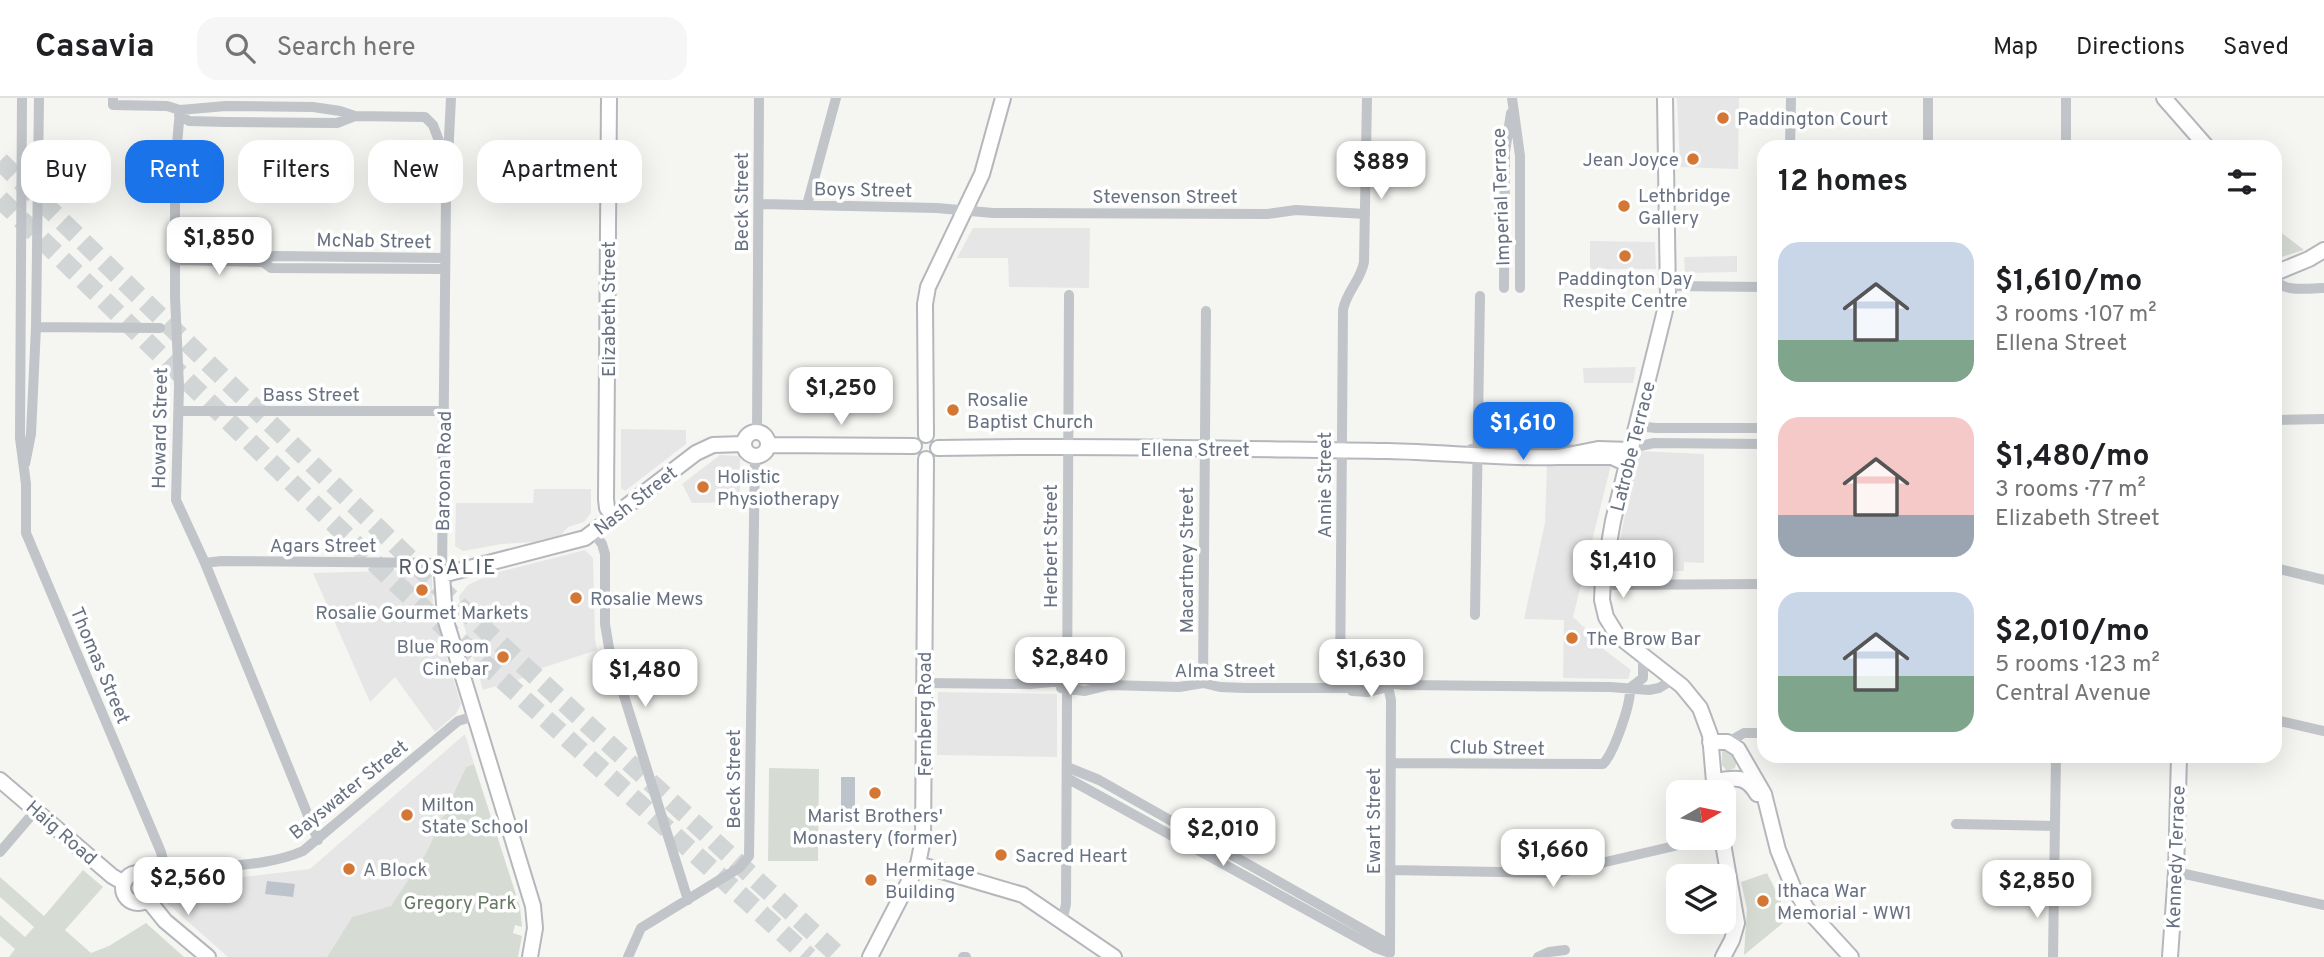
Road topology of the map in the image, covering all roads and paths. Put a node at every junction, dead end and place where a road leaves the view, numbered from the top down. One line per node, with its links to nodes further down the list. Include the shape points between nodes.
1 (22, 98): 66 (street, Thomas Street, via 20,438)
2 (39, 98): 42 (street, Thomas Street)
3 (113, 98): 16 (street, via 113,105 166,106)
4 (451, 98): 19 (street, Baroona Road)
5 (609, 98): 67 (street, Elizabeth Street, via 606,499)
6 (759, 98): 25 (street, Beck Street)
7 (836, 98): 26 (street)
8 (1003, 98): 27 (street, via 982,174)
9 (1665, 98): 33 (street, Latrobe Terrace)
10 (1791, 98): 20 (street)
11 (1928, 98): 21 (street)
12 (2066, 98): 22 (street)
13 (2164, 98): 23 (street)
14 (1366, 101): 28 (street, Annie Street)
15 (1513, 102): 36 (street, Imperial Terrace, via 1505,152); 37 (street, Imperial Terrace, via 1520,151)
16 (180, 112): 17 (street, via 226,106 309,107); 17 (street, via 189,121 226,122 337,123); 30 (street, Howard Street)
17 (355, 116): 18 (street, via 426,117)
18 (440, 140)
19 (449, 140)
20 (1790, 140)
21 (1928, 140)
22 (2066, 140)
23 (2201, 140)
24 (447, 203): 31 (street, Baroona Road)
25 (759, 204): 26 (street, Boys Street); 50 (street, Beck Street)
26 (807, 205): 27 (street, Boys Street)
27 (965, 211): 28 (street, Stevenson Street, via 1267,214 1327,210); 51 (street, via 928,287 925,304)
28 (1365, 214): 60 (street, Annie Street, via 1362,272 1343,310)
29 (2324, 250): 32 (street)
30 (175, 260): 31 (street, McNab Street, via 263,262 275,256); 44 (street, Howard Street)
31 (445, 264): 45 (street, Baroona Road)
32 (2282, 270)
33 (1669, 286): 35 (street); 48 (street, Latrobe Terrace)
34 (2282, 286): 38 (street)
35 (1757, 287)
36 (1504, 288)
37 (1520, 288)
38 (2324, 288)
39 (1069, 295): 57 (street, Herbert Street)
40 (1480, 296): 61 (street)
41 (1206, 311): 58 (street, Macartney Street)
42 (36, 327): 43 (street); 66 (street, Thomas Street, via 30,442)
43 (160, 328)
44 (179, 411): 45 (street, Bass Street); 69 (street, Howard Street, via 176,499)
45 (444, 411): 70 (street, Baroona Road)
46 (2324, 419): 47 (street)
47 (2282, 420)
48 (1637, 426): 49 (street); 62 (street, Latrobe Terrace)
49 (1757, 428)
50 (757, 432): 52 (street, via 749,434); 54 (street)
51 (926, 435): 55 (street); 56 (street)
52 (744, 444): 63 (street); 67 (street, Nash Street, via 713,446 696,453)
53 (1757, 444): 62 (street, via 1654,443)
54 (768, 445): 55 (street); 63 (street)
55 (914, 446): 65 (street, via 916,454)
56 (938, 448): 57 (street, Ellena Street); 65 (street)
57 (1068, 449): 58 (street, Ellena Street); 80 (street, Herbert Street)
58 (1205, 449): 60 (street, Ellena Street); 79 (street, Macartney Street)
59 (1594, 449): 61 (street, Ellena Street); 62 (street, Ellena Street); 64 (street, Ellena Street)
60 (1341, 450): 61 (street, Ellena Street); 82 (street, Annie Street)
61 (1477, 452): 64 (street, Ellena Street); 75 (street)
62 (1630, 454): 64 (street, Ellena Street); 74 (street, Latrobe Terrace)
63 (755, 456): 115 (street, Beck Street, via 749,856 739,868)
64 (1558, 457)
65 (926, 459): 78 (street, Fernberg Road)
66 (24, 466): 111 (street, Thomas Street, via 28,539)
67 (614, 518): 68 (street, Nash Street)
68 (594, 533): 70 (street, Nash Street, via 573,542); 115 (street, via 605,554 609,648)
69 (205, 564): 70 (street, Agars Street); 104 (street, Howard Street)
70 (442, 569): 84 (street, Baroona Road, via 445,618)
71 (2282, 570): 72 (street)
72 (2324, 580)
73 (1757, 584): 74 (street)
74 (1602, 585): 76 (street, Latrobe Terrace, via 1610,624)
75 (1475, 615)
76 (1643, 655): 77 (street, Latrobe Terrace); 83 (street, via 1643,678)
77 (1674, 679): 83 (street, Alma Street, via 1652,690); 89 (street, Latrobe Terrace, via 1698,704)
78 (924, 683): 80 (street, Alma Street); 108 (street, Fernberg Road, via 923,827)
79 (1203, 683): 80 (street, Alma Street, via 1109,685 1085,691); 82 (street, Alma Street)
80 (1067, 685): 95 (street, Herbert Street)
81 (1387, 685): 82 (street, Alma Street, via 1362,692); 83 (street, Alma Street); 92 (street, Ewart Street)
82 (1340, 688)
83 (1630, 688): 92 (street, Club Street, via 1630,699 1603,764)
84 (475, 716): 104 (street, Bayswater Street, via 458,722); 121 (street, Baroona Road, via 533,906)
85 (2282, 722): 86 (street)
86 (2324, 731)
87 (1757, 733): 90 (street, via 1744,733)
88 (1757, 735): 91 (street, via 1745,741)
89 (1710, 741): 90 (street); 97 (street, Latrobe Terrace)
90 (1728, 742): 91 (street)
91 (1740, 753): 98 (street, via 1740,769); 103 (street, via 1764,794)
92 (1391, 763): 109 (street, Ewart Street)
93 (2056, 763): 102 (street)
94 (2179, 763): 110 (street, Kennedy Terrace)
95 (1067, 772): 117 (street, Herbert Street); 119 (street, via 1376,948)
96 (0, 780): 100 (street, Haig Road)
97 (1718, 780)
98 (1725, 780)
99 (1734, 780): 103 (street, via 1741,778 1752,785)
100 (36, 810): 107 (street); 113 (street, Haig Road)
101 (1956, 824): 102 (street)
102 (2055, 826): 128 (street)
103 (1774, 837): 127 (street, via 1799,899)
104 (318, 840): 111 (street, Bayswater Street, via 288,857)
105 (1666, 848): 109 (street, via 1558,873)
106 (1724, 850): 126 (street, via 1737,916 1735,933)
107 (0, 852)
108 (918, 864): 117 (street, via 1023,895); 123 (street, Fernberg Road)
109 (1390, 870): 119 (street, Ewart Street)
110 (2176, 872): 116 (street); 129 (street, Kennedy Terrace)
111 (166, 873): 112 (street, Bayswater Street)
112 (150, 879): 113 (street, via 134,874); 114 (street)
113 (124, 883): 114 (street, via 130,901)
114 (148, 900): 120 (street, via 165,921)
115 (688, 900): 122 (street, Beck Street, via 641,928)
116 (2324, 905)
117 (1062, 922): 124 (street)
118 (1564, 950): 125 (street)
119 (1390, 951)
120 (208, 957)
121 (530, 957)
122 (628, 957)
123 (870, 957)
124 (1114, 957)
125 (1538, 957)
126 (1723, 957)
127 (1851, 957)
128 (2053, 957)
129 (2170, 957)

